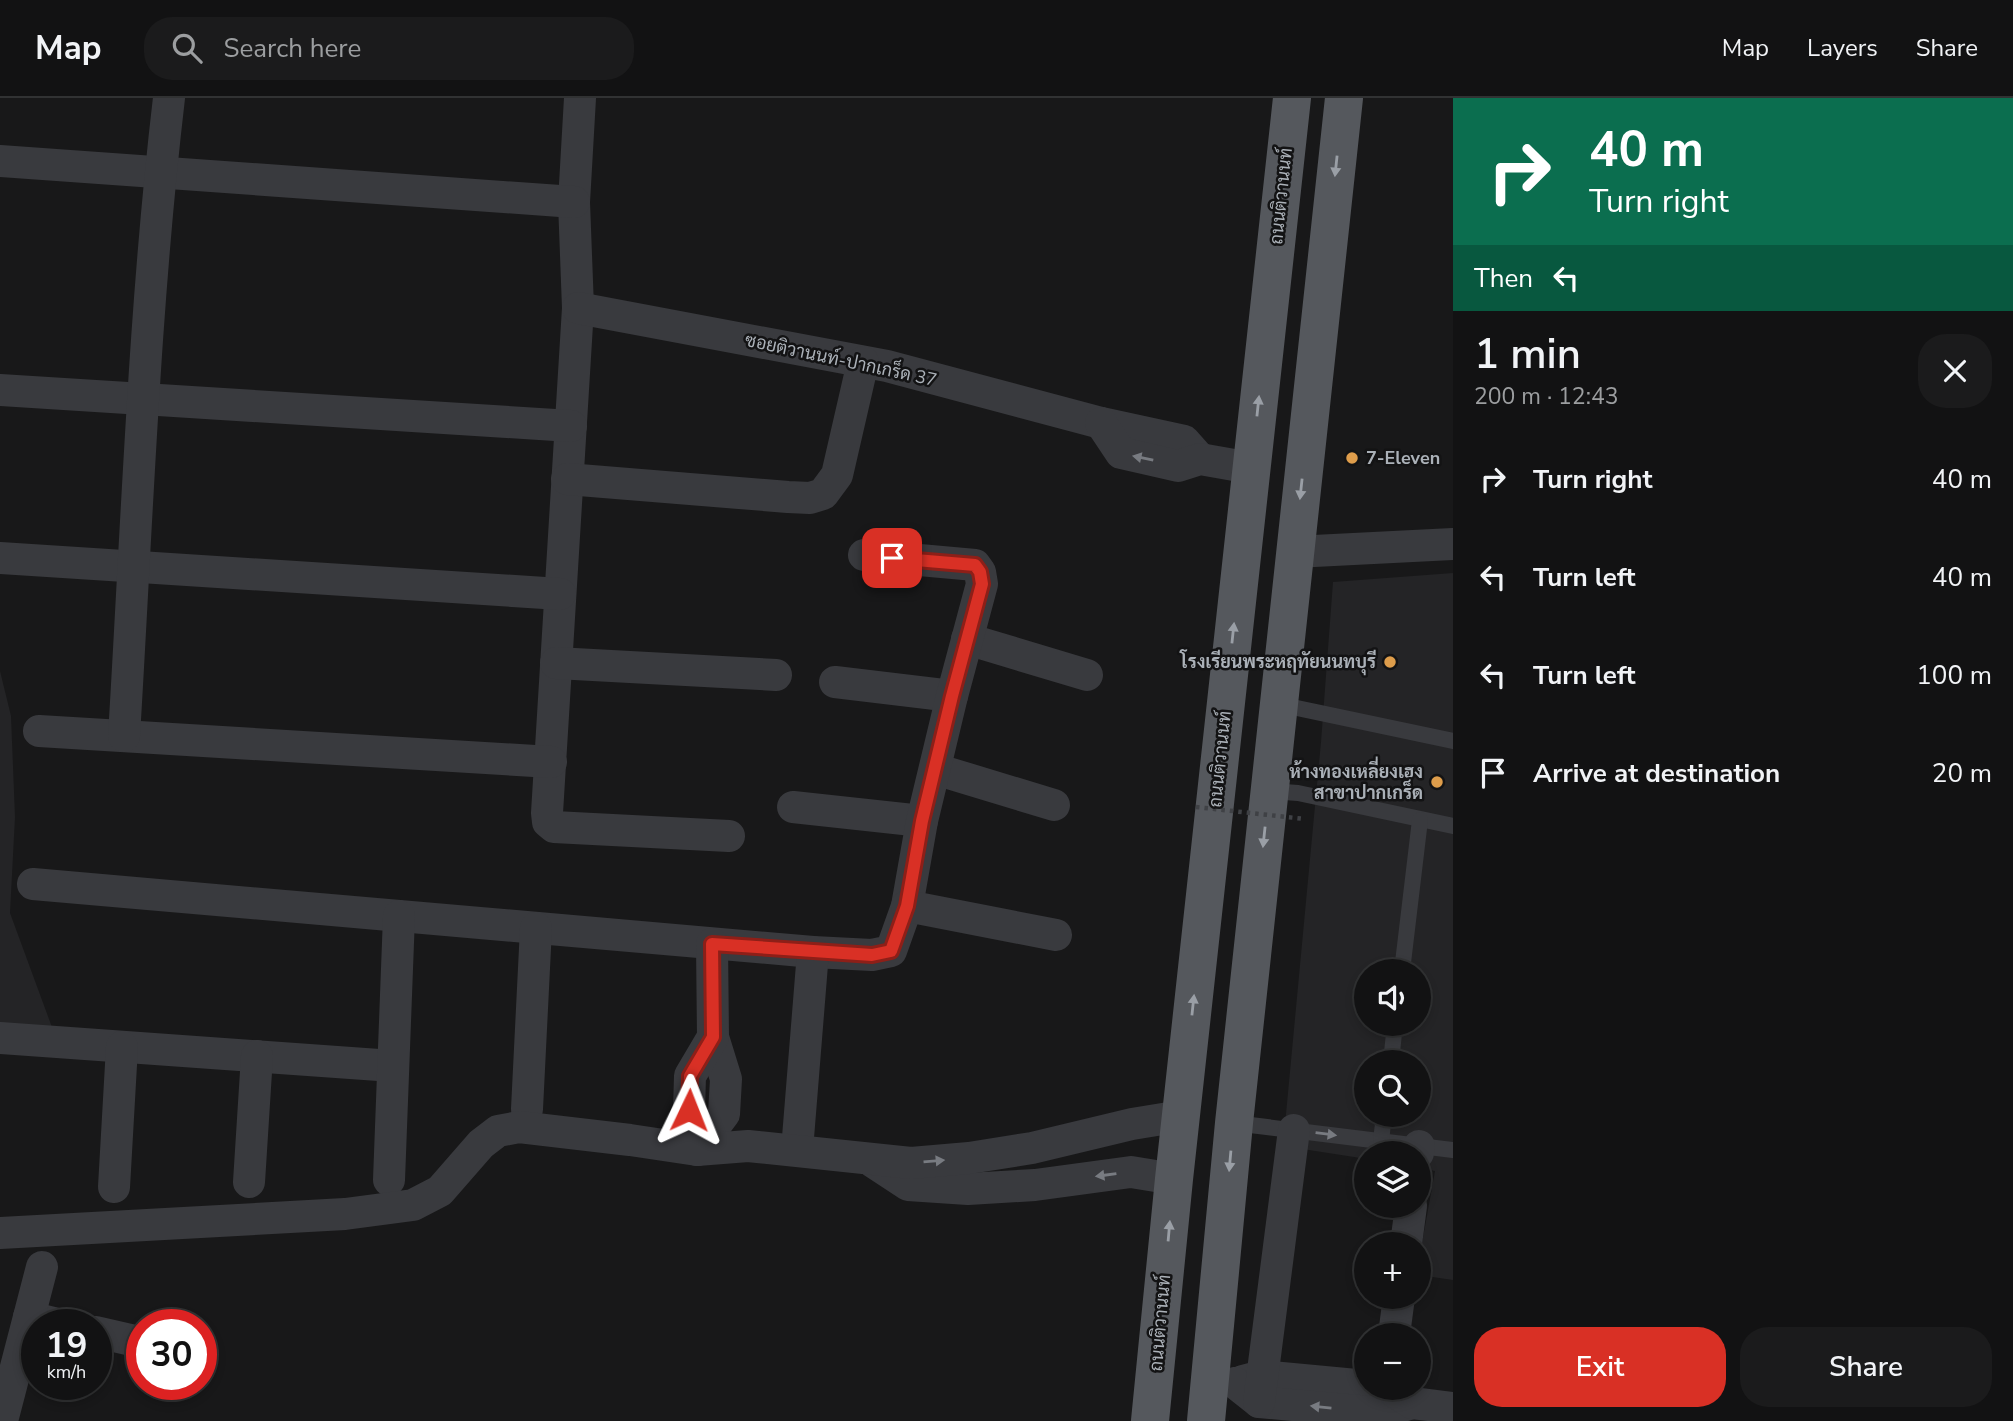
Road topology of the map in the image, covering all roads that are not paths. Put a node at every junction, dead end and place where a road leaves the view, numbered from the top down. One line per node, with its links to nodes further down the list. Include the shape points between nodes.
1 (169, 98): 6 (street)
2 (580, 98): 7 (street)
3 (1292, 98): 13 (main road, ถนนติวานนท์, one-way to 3)
4 (1344, 98): 16 (main road, one-way to 16)
5 (0, 161): 6 (street)
6 (160, 173): 7 (street); 11 (street)
7 (574, 202): 8 (street)
8 (578, 308): 9 (street, ซอยติวานนท์-ปากเกร็ด 37); 12 (street)
9 (863, 362): 13 (street, ซอยติวานนท์-ปากเกร็ด 37, via 1184,441 1200,459); 14 (street, via 837,475 822,494 788,497)
10 (0, 390): 11 (street)
11 (143, 399): 12 (street); 19 (street)
12 (571, 426): 14 (street)
13 (1251, 468): 53 (main road, ถนนติวานนท์, one-way to 13)
14 (567, 480): 20 (street)
15 (1453, 544): 16 (street)
16 (1294, 552): 27 (main road)
17 (864, 555): 21 (street, via 975,565 982,584)
18 (0, 558): 19 (street)
19 (134, 567): 20 (street); 29 (street)
20 (560, 594): 22 (street)
21 (967, 639): 24 (street); 26 (street)
22 (556, 663): 23 (street); 31 (street)
23 (776, 675)
24 (1087, 675)
25 (835, 682): 26 (street)
26 (952, 696): 32 (street)
27 (1278, 704): 30 (lane); 33 (main road)
28 (39, 731): 29 (street)
29 (124, 736): 31 (street)
30 (1453, 741)
31 (551, 762): 39 (street, via 547,813 554,827)
32 (935, 769): 34 (street); 37 (street)
33 (1269, 790): 36 (lane); 54 (main road, one-way to 54)
34 (1054, 805)
35 (793, 807): 37 (street)
36 (1420, 820): 38 (lane); 47 (lane)
37 (922, 821): 41 (street)
38 (1453, 827)
39 (729, 836)
40 (33, 884): 42 (street)
41 (907, 906): 44 (street); 46 (street, via 891,951 872,955)
42 (399, 916): 43 (street); 51 (street)
43 (536, 928): 45 (street); 52 (street)
44 (1056, 934)
45 (712, 944): 46 (street); 58 (street, via 713,1037 726,1079 724,1114)
46 (813, 952): 59 (street)
47 (1403, 959)
48 (0, 1038): 49 (street)
49 (122, 1046): 50 (street); 66 (street)
50 (257, 1056): 51 (street); 65 (street)
51 (393, 1066): 64 (street)
52 (527, 1109)
53 (1181, 1116): 62 (street, one-way to 53, via 911,1163 969,1158); 63 (main road, ถนนติวานนท์)
54 (1234, 1123): 56 (lane); 71 (main road, one-way to 71)
55 (1383, 1127): 57 (lane)
56 (1294, 1130): 57 (lane, one-way to 57); 71 (street)
57 (1381, 1141)
58 (697, 1150): 59 (street, via 748,1146); 67 (street, via 519,1127 498,1131 440,1191 413,1205 345,1214)
59 (797, 1150): 62 (street)
60 (1431, 1150): 61 (lane)
61 (1453, 1150)
62 (866, 1157): 63 (street, one-way to 62, via 1131,1172 1035,1185 920,1186 908,1185)
63 (1174, 1179): 77 (main road, ถนนติวานนท์, one-way to 63)
64 (389, 1180)
65 (249, 1182)
66 (114, 1187)
67 (0, 1233)
68 (42, 1267): 69 (street)
69 (31, 1309)
70 (21, 1349): 76 (street)
71 (1242, 1385): 72 (street); 73 (street, one-way to 71, via 1381,1413); 78 (main road)
72 (1354, 1386)
73 (1394, 1400)
74 (1420, 1400): 75 (street)
75 (1453, 1408)
76 (2, 1421)
77 (1150, 1421)
78 (1206, 1421)

